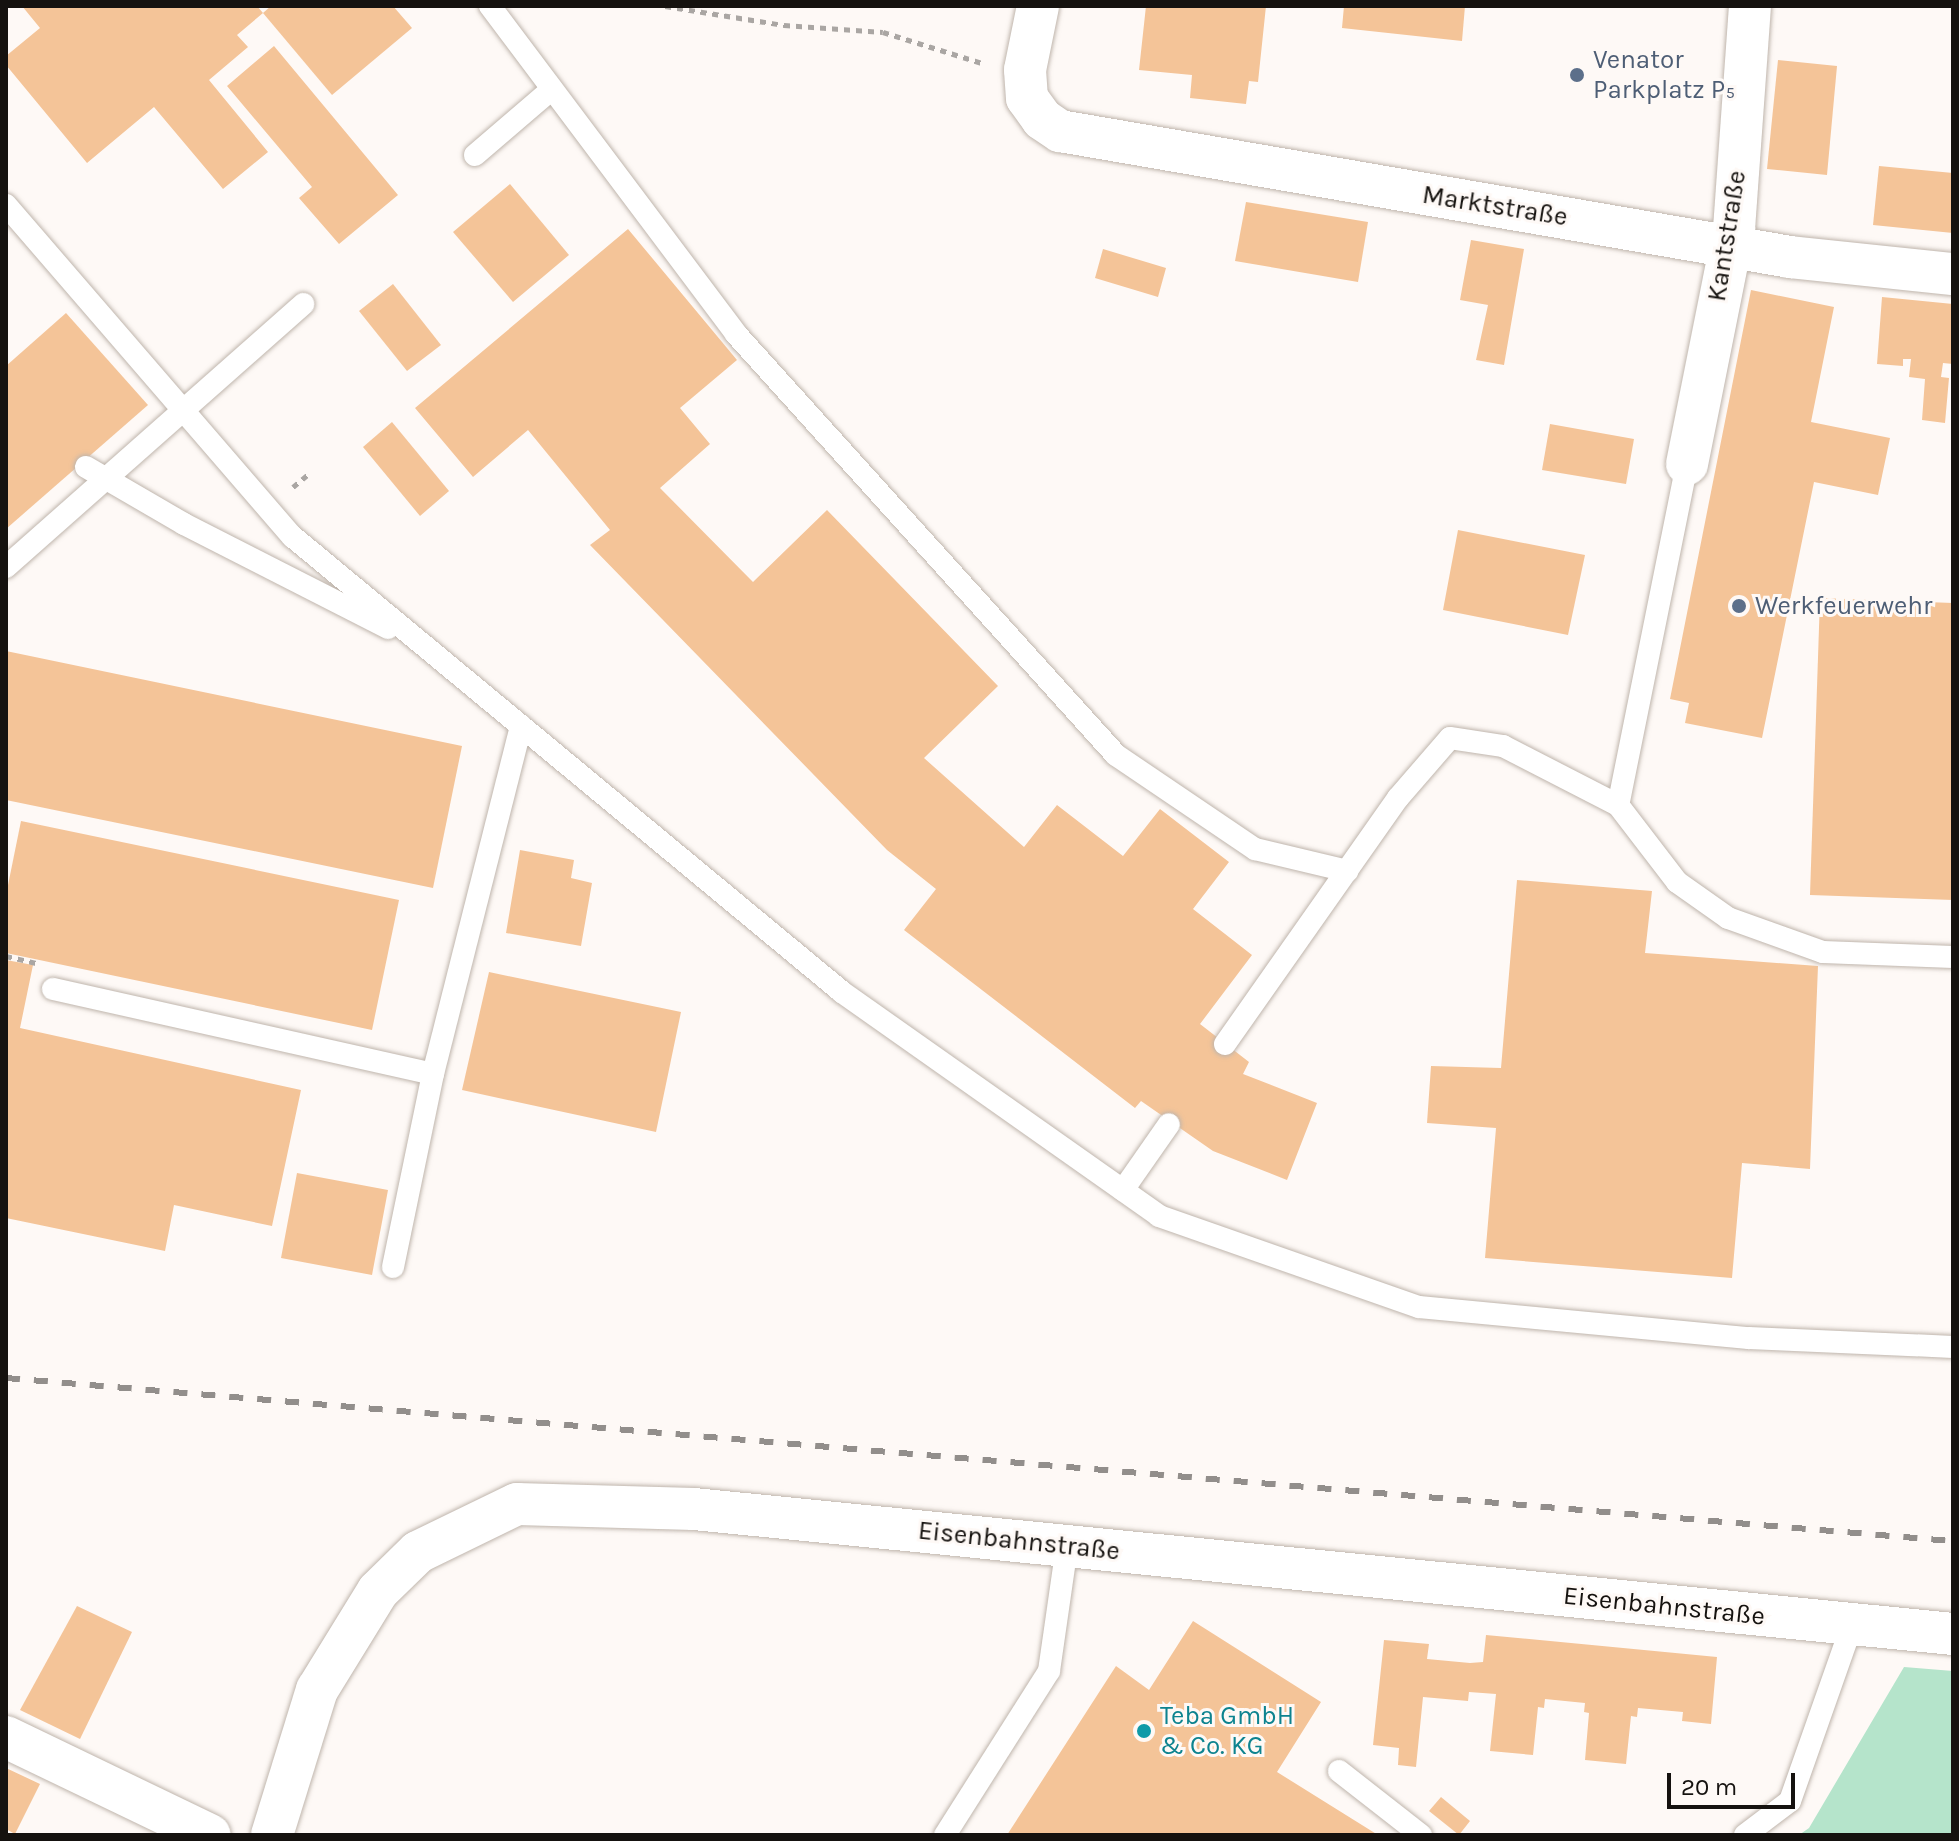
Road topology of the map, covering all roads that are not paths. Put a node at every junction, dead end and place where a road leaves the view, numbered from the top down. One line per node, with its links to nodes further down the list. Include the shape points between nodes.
1 (490, 6): 4 (lane)
2 (1038, 6): 7 (street, Marktstraße, via 1025,70 1027,98 1042,119 1060,131)
3 (1750, 6): 7 (street, Kantstraße, via 1734,229)
4 (552, 89): 5 (lane); 18 (lane, via 736,334 1116,755 1255,849)
5 (475, 155)
6 (6, 205): 10 (lane)
7 (1728, 245): 8 (street, Marktstraße); 11 (street, Kantstraße)
8 (1953, 274)
9 (303, 304): 10 (lane)
10 (182, 409): 13 (lane); 15 (lane, via 293,537)
11 (1687, 464): 17 (lane)
12 (86, 467): 13 (lane)
13 (108, 478): 14 (lane); 15 (lane, via 184,524)
14 (6, 567)
15 (428, 649): 16 (lane)
16 (521, 726): 22 (lane); 24 (lane, via 842,992)
17 (1618, 805): 18 (lane, via 1503,746 1450,738 1398,798); 19 (lane, via 1677,882 1728,918 1823,952)
18 (1347, 871): 21 (lane)
19 (1953, 957)
20 (53, 989): 22 (lane)
21 (1225, 1044)
22 (433, 1074): 25 (lane)
23 (1169, 1124): 24 (lane)
24 (1123, 1190): 26 (lane, via 1159,1216 1419,1307 1749,1338)
25 (393, 1267)
26 (1953, 1347)
27 (1067, 1546): 28 (street, Eisenbahnstraße); 33 (street, Eisenbahnstraße, via 694,1509 517,1504 418,1552 378,1591 317,1690); 34 (lane, via 1049,1671)
28 (1852, 1625): 29 (street, Eisenbahnstraße); 36 (lane, via 1790,1801)
29 (1953, 1634)
30 (6, 1737): 32 (street)
31 (1339, 1771): 35 (lane)
32 (210, 1835)
33 (272, 1835)
34 (945, 1835)
35 (1421, 1835)
36 (1745, 1835)

